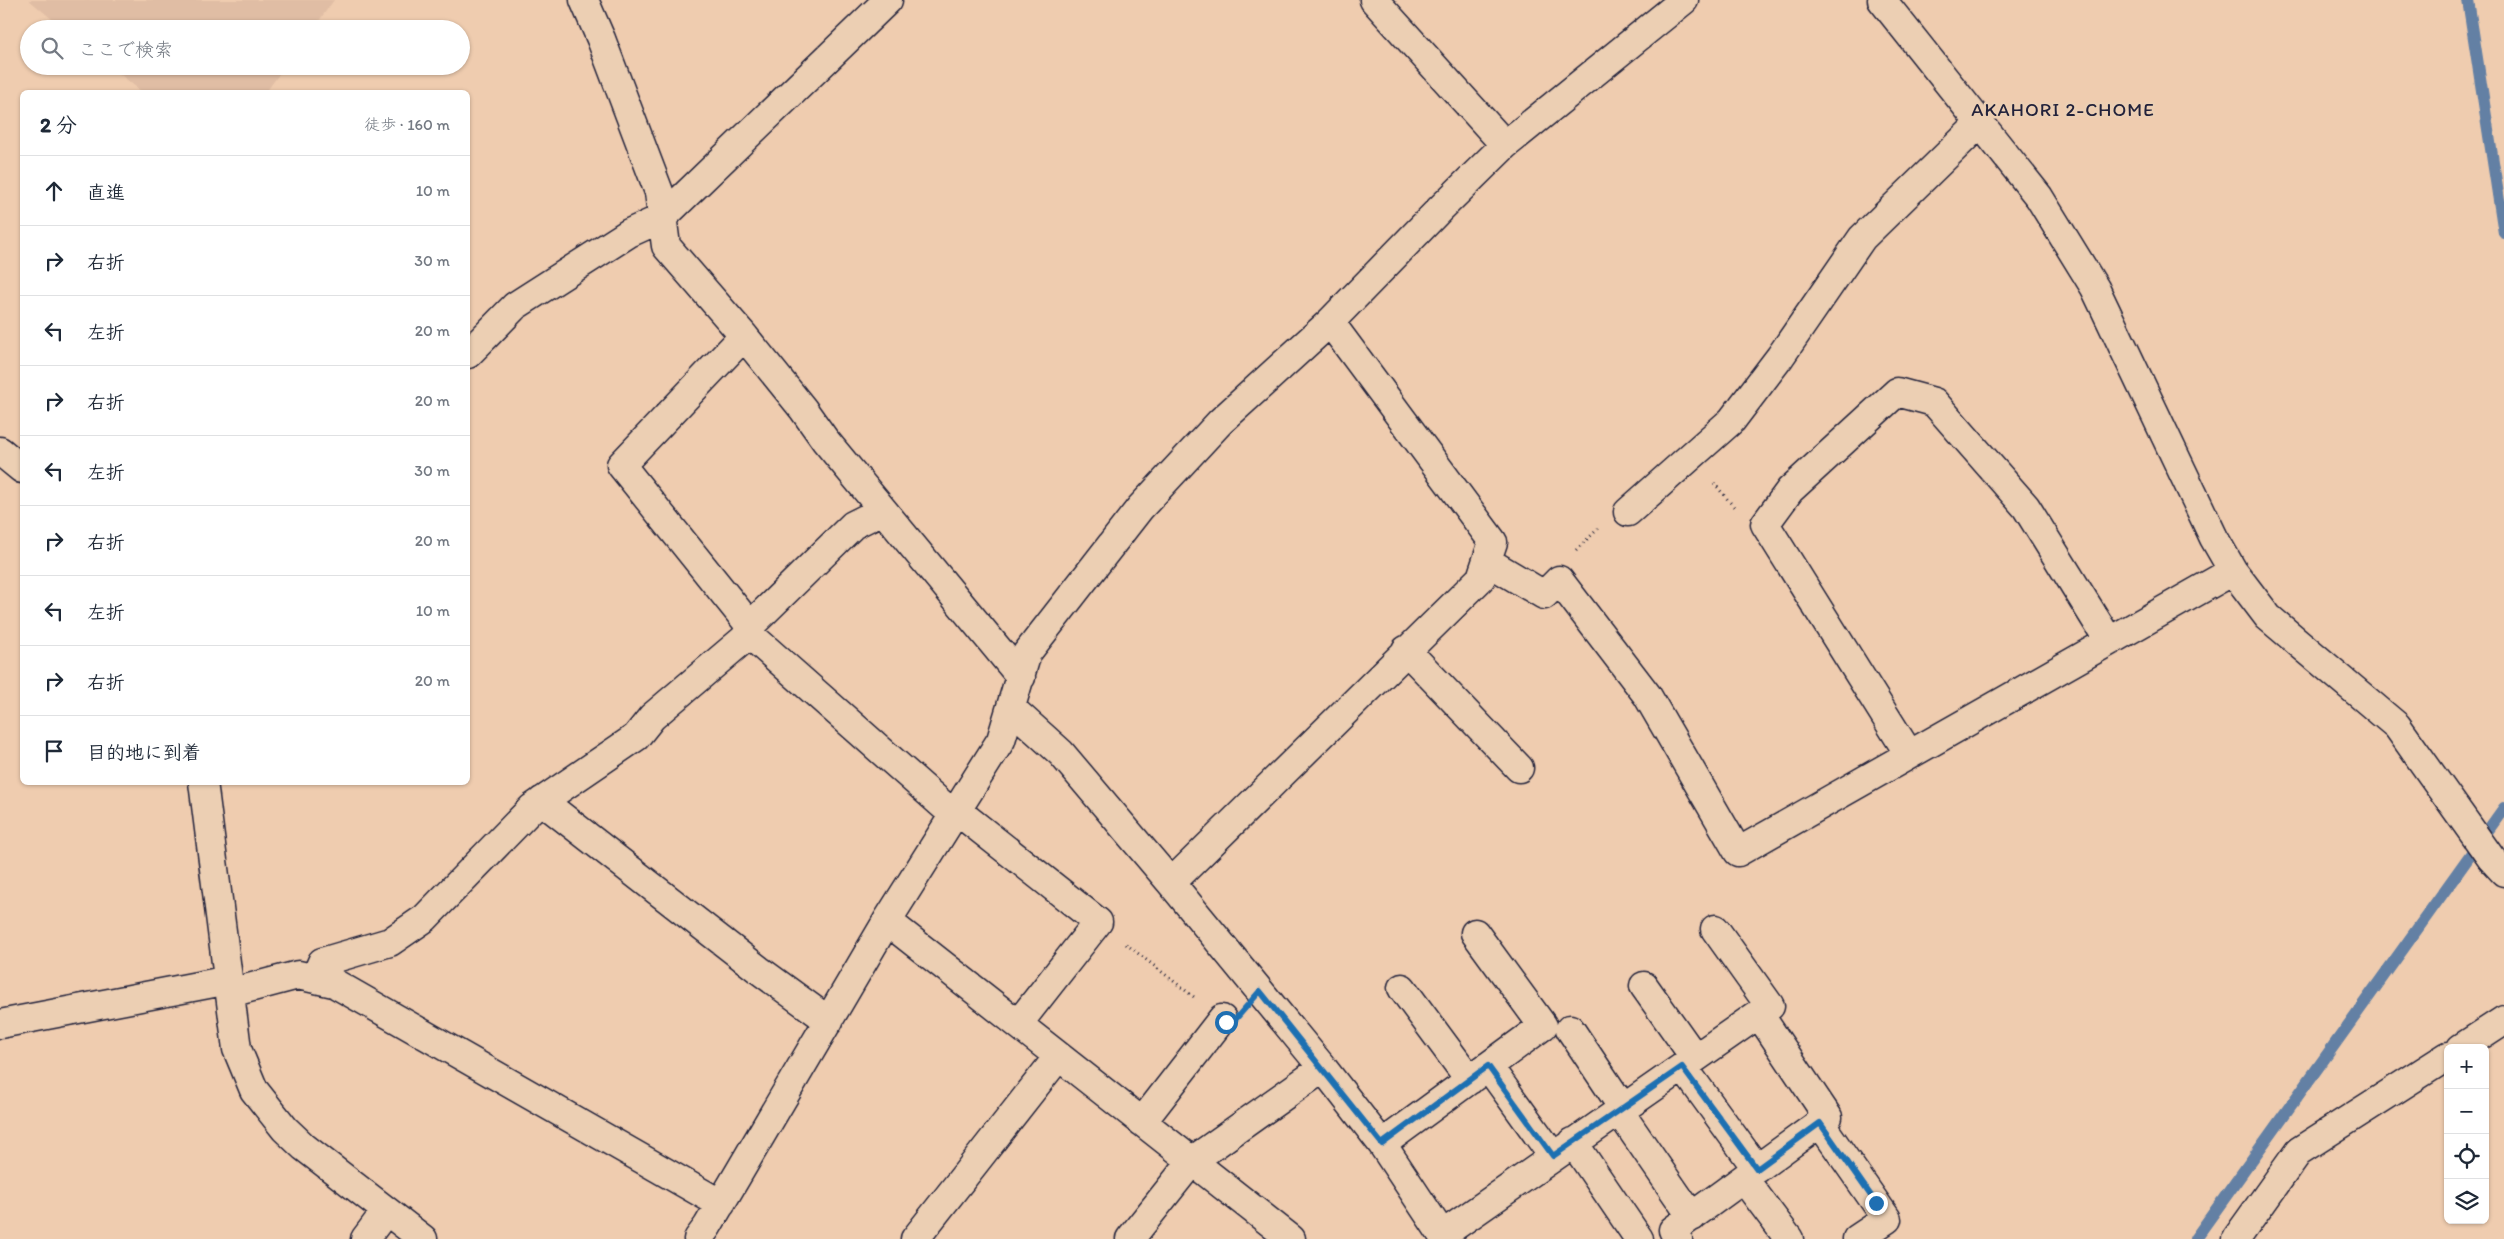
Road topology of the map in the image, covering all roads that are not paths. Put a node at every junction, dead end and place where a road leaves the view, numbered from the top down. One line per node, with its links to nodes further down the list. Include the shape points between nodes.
1 (584, 0): 8 (street, via 659,192)
2 (888, 0): 8 (street)
3 (1374, 0): 7 (street)
4 (1684, 0): 7 (street)
5 (1882, 0): 6 (street)
6 (1980, 123): 15 (street, via 1862,238 1732,420); 17 (street, via 2039,197 2095,288 2214,538)
7 (1505, 145): 9 (street)
8 (662, 218): 10 (street, via 666,246); 11 (street, via 628,232 515,306)
9 (1330, 322): 16 (street, via 1493,542); 21 (street, via 1220,422 1140,508 1027,653)
10 (744, 336): 14 (street); 18 (street, via 621,466)
11 (470, 352)
12 (0, 451): 13 (street)
13 (20, 467)
14 (883, 510): 18 (street, via 853,525 754,622); 21 (street)
15 (1628, 512)
16 (1487, 561): 20 (street, via 1481,578); 23 (street, via 1544,595 1559,580 1647,695 1738,852)
17 (2233, 571): 19 (street); 28 (street, via 2268,617 2397,726)
18 (750, 630): 26 (street, via 744,639 652,716 636,737); 27 (street)
19 (2109, 641): 23 (street); 23 (street, via 2026,507 1934,402 1897,392 1790,490 1765,524)
20 (1406, 650): 24 (street); 29 (street)
21 (1022, 677): 22 (street)
22 (1012, 708): 27 (street, via 1001,740); 29 (street, via 1061,753)
23 (1909, 754)
24 (1519, 768)
25 (203, 785): 35 (street)
26 (542, 802): 33 (street, via 532,808 425,918 390,942 322,962); 40 (street)
27 (955, 812): 30 (street); 42 (street, via 1098,922)
28 (2500, 866)
29 (1171, 882): 48 (street)
30 (887, 921): 40 (street); 42 (street)
31 (1715, 929): 37 (street)
32 (1475, 933): 49 (street, via 1543,1026)
33 (315, 978): 35 (street, via 298,975); 57 (street, via 334,983)
34 (1644, 986): 47 (street)
35 (230, 987): 41 (street); 58 (street, via 237,1049 254,1090 304,1147)
36 (1402, 988): 49 (street)
37 (1764, 1010): 47 (street); 52 (street, via 1828,1117)
38 (1222, 1019): 51 (street)
39 (2504, 1020): 44 (street)
40 (829, 1021): 57 (street)
41 (0, 1024)
42 (1018, 1024): 45 (street)
43 (1570, 1029): 50 (street)
44 (2467, 1044)
45 (1058, 1057): 51 (street); 64 (street)
46 (2444, 1059): 70 (street, via 2299,1150)
47 (1689, 1062): 50 (street); 56 (street)
48 (1323, 1068): 53 (street); 55 (street)
49 (1479, 1073): 53 (street); 54 (street)
50 (1621, 1109): 54 (street); 59 (street)
51 (1142, 1122): 55 (street)
52 (1820, 1123): 56 (street); 69 (street, via 1887,1219)
53 (1382, 1144): 61 (street)
54 (1563, 1149): 61 (street); 67 (street)
55 (1192, 1162): 65 (street); 66 (street)
56 (1751, 1174): 59 (street); 68 (street)
57 (721, 1204): 60 (street)
58 (386, 1211): 62 (street); 63 (street)
59 (1685, 1228)
60 (709, 1235)
61 (1444, 1237)
62 (364, 1239)
63 (422, 1239)
64 (915, 1239)
65 (1130, 1239)
66 (1292, 1239)
67 (1639, 1239)
68 (1789, 1239)
69 (1857, 1239)
70 (2236, 1239)

